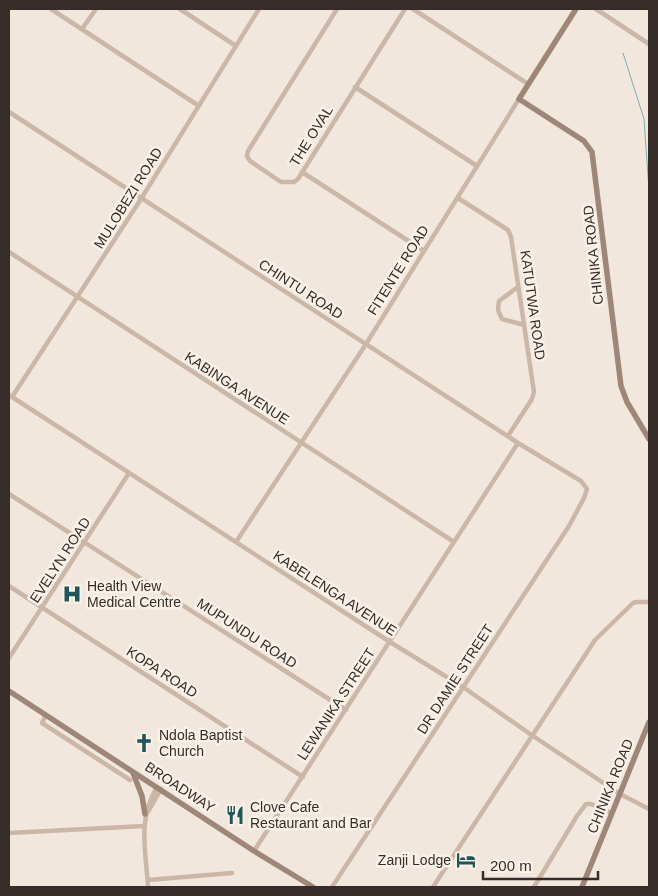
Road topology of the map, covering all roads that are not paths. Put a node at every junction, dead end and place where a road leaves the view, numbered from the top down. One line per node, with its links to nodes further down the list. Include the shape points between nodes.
1 (51, 9): 10 (street)
2 (96, 9): 10 (street)
3 (180, 9): 12 (street)
4 (259, 9): 12 (street, MULOBEZI ROAD)
5 (337, 9): 19 (street, THE OVAL, via 248,151 250,160 281,182 294,182)
6 (405, 9): 14 (street, THE OVAL)
7 (413, 9): 13 (street)
8 (576, 9): 13 (main road, FITENTE ROAD)
9 (596, 9): 11 (street)
10 (82, 29): 16 (street)
11 (649, 44)
12 (236, 46): 16 (street, MULOBEZI ROAD)
13 (528, 84): 15 (main road, FITENTE ROAD)
14 (355, 87): 18 (street); 19 (street, THE OVAL)
15 (519, 99): 18 (street, FITENTE ROAD); 30 (main road, CHINIKA ROAD, via 584,141 592,152 621,386)
16 (199, 106): 21 (street, MULOBEZI ROAD)
17 (9, 112): 21 (street, CHINTU ROAD)
18 (477, 166): 20 (street, FITENTE ROAD)
19 (302, 172): 22 (street)
20 (458, 198): 22 (street, FITENTE ROAD); 24 (street, KATUTWA ROAD, via 510,233)
21 (141, 199): 25 (street, MULOBEZI ROAD); 27 (street, CHINTU ROAD)
22 (424, 251): 27 (street, FITENTE ROAD)
23 (9, 252): 25 (street, KABINGA AVENUE)
24 (518, 286): 26 (street, KATUTWA ROAD); 26 (street, via 499,301 498,310 502,319)
25 (78, 297): 28 (street, MULOBEZI ROAD); 31 (street, KABINGA AVENUE)
26 (524, 325): 29 (street, KATUTWA ROAD, via 534,392)
27 (366, 344): 29 (street, CHINTU ROAD); 31 (street, FITENTE ROAD)
28 (11, 396): 33 (street, KABELENGA AVENUE)
29 (508, 436): 32 (street, CHINTU ROAD)
30 (649, 439)
31 (302, 443): 37 (street, FITENTE ROAD); 38 (street, KABINGA AVENUE)
32 (518, 443): 34 (street, CHINTU ROAD); 38 (street, LEWANIKA STREET)
33 (129, 473): 36 (street, EVELYN ROAD); 37 (street, KABELENGA AVENUE)
34 (582, 481): 44 (street, DR DAMIE STREET, via 586,494 569,526)
35 (9, 494): 36 (street, MUPUNDU ROAD)
36 (84, 542): 41 (street, EVELYN ROAD); 46 (street, MUPUNDU ROAD)
37 (236, 542): 42 (street, KABELENGA AVENUE)
38 (454, 542): 42 (street, LEWANIKA STREET)
39 (9, 586): 41 (street, KOPA ROAD)
40 (649, 602): 50 (street, via 632,603 597,637)
41 (42, 608): 43 (street, EVELYN ROAD); 53 (street, KOPA ROAD)
42 (390, 642): 44 (street, KABELENGA AVENUE); 46 (street, LEWANIKA STREET)
43 (9, 658)
44 (463, 686): 50 (street, KABELENGA AVENUE); 67 (street, DR DAMIE STREET)
45 (9, 691): 47 (main road, BROADWAY)
46 (346, 710): 53 (street, LEWANIKA STREET)
47 (46, 715): 49 (main road, BROADWAY); 51 (street, via 42,723)
48 (649, 722): 56 (main road, CHINIKA ROAD)
49 (76, 735): 51 (street); 52 (main road, BROADWAY)
50 (532, 736): 56 (street, KABELENGA AVENUE); 68 (street)
51 (72, 742): 54 (street)
52 (132, 771): 55 (main road, BROADWAY); 59 (main road, via 140,787)
53 (303, 777): 62 (street, LEWANIKA STREET)
54 (130, 780)
55 (159, 788): 59 (street); 62 (main road, BROADWAY)
56 (620, 794): 57 (street, KABELENGA AVENUE); 58 (main road, CHINIKA ROAD)
57 (649, 809)
58 (612, 814): 69 (street, via 586,804); 70 (main road, CHINIKA ROAD)
59 (145, 816): 60 (street)
60 (144, 826): 61 (street); 64 (street)
61 (9, 834)
62 (254, 851): 66 (main road, BROADWAY)
63 (232, 873): 64 (street)
64 (148, 880): 65 (street)
65 (148, 887)
66 (313, 887)
67 (332, 887)
68 (433, 887)
69 (534, 887)
70 (582, 887)

